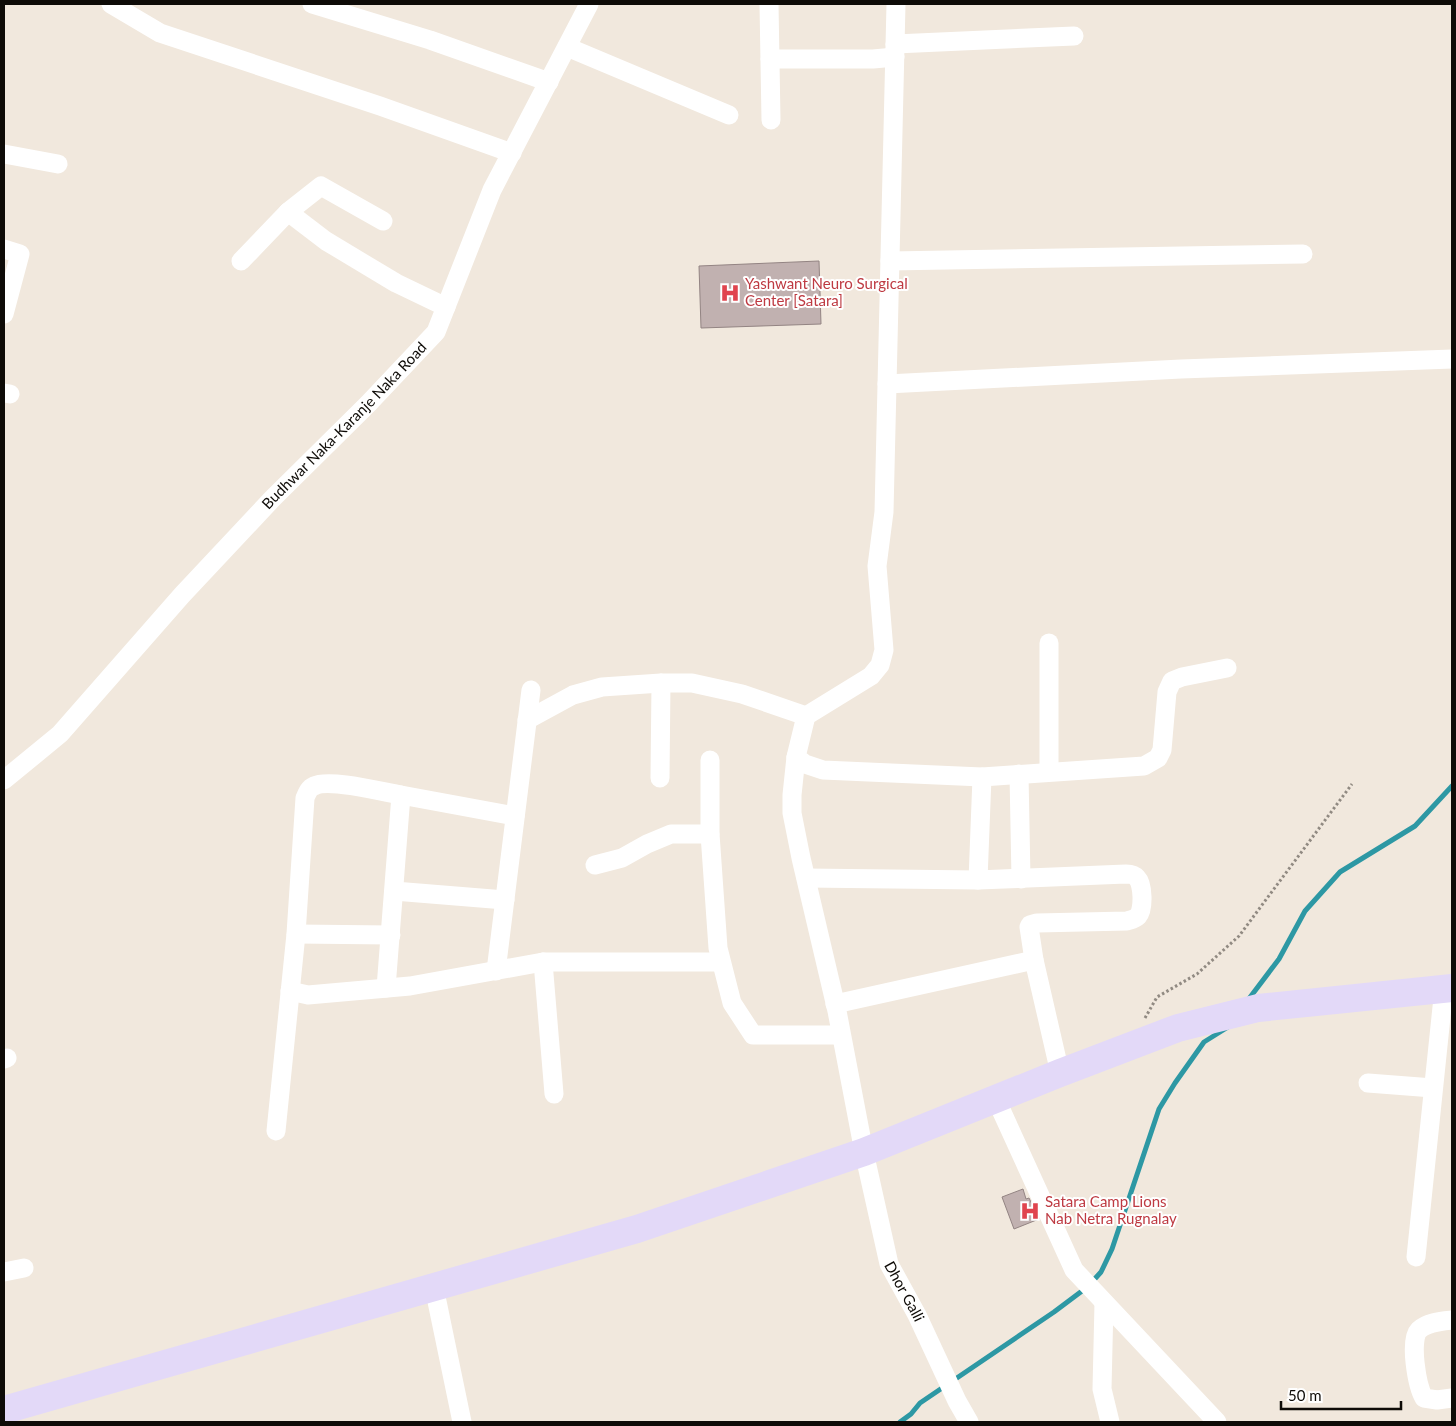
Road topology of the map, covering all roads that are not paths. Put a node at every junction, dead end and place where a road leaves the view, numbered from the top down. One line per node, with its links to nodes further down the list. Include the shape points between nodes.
1 (111, 4): 13 (street, via 160,33)
2 (312, 4): 10 (street, via 430,40)
3 (769, 4): 9 (street)
4 (896, 4): 8 (street)
5 (585, 5): 7 (street, Budhwar Naka-Karanje Naka Road)
6 (1074, 36): 8 (street)
7 (567, 47): 10 (street, Budhwar Naka-Karanje Naka Road); 11 (street)
8 (895, 50): 9 (street, via 872,59); 20 (street)
9 (770, 59): 12 (street)
10 (549, 82): 13 (street, Budhwar Naka-Karanje Naka Road)
11 (729, 115)
12 (771, 120)
13 (512, 153): 22 (street, Budhwar Naka-Karanje Naka Road, via 492,190)
14 (4, 154): 15 (street)
15 (58, 164)
16 (288, 212): 17 (street, via 321,186); 21 (street); 22 (street, via 364,265)
17 (383, 221)
18 (4, 249): 23 (street, via 20,254)
19 (1303, 254): 20 (street)
20 (890, 261): 25 (street)
21 (241, 262)
22 (446, 307): 38 (street, Budhwar Naka-Karanje Naka Road, via 436,332 182,595 60,734)
23 (4, 314)
24 (1452, 360): 25 (street, via 1181,369)
25 (887, 384): 30 (street, via 884,512 877,566 884,650 880,665 871,676)
26 (1049, 643): 34 (street)
27 (1228, 668): 34 (street, via 1172,681 1167,692 1162,750 1152,763)
28 (661, 683): 30 (street, via 692,683 742,694); 31 (street, via 602,687 573,695); 37 (street)
29 (531, 690): 31 (street)
30 (806, 716): 32 (street, Dhor Galli)
31 (527, 720): 40 (street)
32 (796, 758): 36 (street, via 823,770); 43 (street, Dhor Galli, via 792,813)
33 (710, 760): 41 (street)
34 (1048, 772): 35 (street)
35 (1019, 774): 36 (street); 44 (street)
36 (982, 777): 45 (street)
37 (660, 778)
38 (4, 780)
39 (401, 795): 40 (street); 46 (street); 48 (street, via 322,783 309,789 305,798)
40 (515, 816): 47 (street)
41 (710, 834): 42 (street, via 671,834 622,858); 52 (street)
42 (595, 865)
43 (806, 878): 45 (street); 57 (street, Dhor Galli)
44 (1021, 879): 45 (street); 50 (street, via 1126,874 1137,877 1140,884 1142,905 1133,919 1030,925)
45 (978, 880)
46 (394, 890): 47 (street); 49 (street)
47 (505, 900): 53 (street)
48 (296, 934): 49 (street); 56 (street)
49 (391, 935): 54 (street)
50 (1034, 960): 57 (street); 59 (street)
51 (543, 962): 52 (street); 53 (street); 62 (street)
52 (721, 962): 58 (street, via 732,1003 753,1035)
53 (496, 970): 54 (street)
54 (386, 988): 56 (street, via 308,995)
55 (1448, 988): 59 (main road, via 1258,1008 1178,1028); 61 (street)
56 (290, 991): 64 (street)
57 (835, 1004): 58 (street, Dhor Galli)
58 (841, 1035): 65 (street, Dhor Galli)
59 (1060, 1073): 63 (main road)
60 (1368, 1082): 61 (street)
61 (1433, 1088): 66 (street)
62 (554, 1094)
63 (996, 1099): 65 (main road); 70 (street, via 1074,1270)
64 (276, 1131)
65 (864, 1152): 69 (main road, via 637,1229); 75 (street, Dhor Galli, via 890,1264)
66 (1416, 1257)
67 (24, 1268): 68 (street)
68 (4, 1272)
69 (434, 1287): 73 (main road); 74 (street)
70 (1104, 1302): 76 (street, via 1102,1390); 77 (street)
71 (1452, 1320): 72 (street, via 1424,1327 1417,1332 1414,1345 1424,1398)
72 (1452, 1398)
73 (4, 1410)
74 (462, 1422)
75 (969, 1422)
76 (1110, 1422)
77 (1218, 1422)

